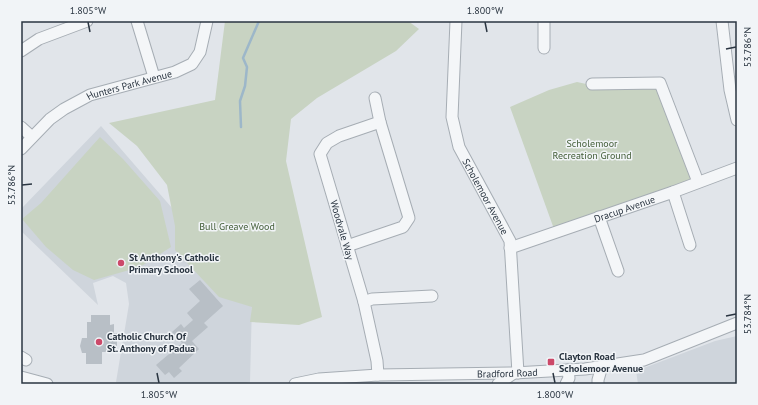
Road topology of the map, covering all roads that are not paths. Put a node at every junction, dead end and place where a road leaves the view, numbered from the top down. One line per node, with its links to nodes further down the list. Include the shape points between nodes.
1 (87, 21): 8 (street, via 38,40)
2 (137, 21): 9 (street)
3 (207, 21): 9 (street, Hunters Park Avenue, via 200,52 192,64 175,72)
4 (456, 21): 23 (street, Scholemoor Avenue, via 452,116 459,147 510,241)
5 (544, 21): 7 (street)
6 (722, 21): 12 (street, via 730,90)
7 (544, 48)
8 (21, 51)
9 (154, 77): 15 (street, Hunters Park Avenue, via 90,95 64,108)
10 (592, 84): 18 (street, via 660,83)
11 (375, 98): 13 (street)
12 (737, 120)
13 (380, 122): 22 (street, Woodvale Way, via 339,136 327,143 320,154); 22 (street, via 409,218 403,227)
14 (21, 127): 15 (street)
15 (32, 137): 16 (street, Hunters Park Avenue)
16 (21, 149)
17 (737, 168): 18 (street, Dracup Avenue)
18 (698, 182): 19 (street, Dracup Avenue)
19 (673, 192): 20 (street, Dracup Avenue); 21 (street)
20 (599, 217): 23 (street, Dracup Avenue); 24 (street)
21 (690, 245)
22 (347, 246): 26 (street, Woodvale Way)
23 (510, 248): 30 (street, Scholemoor Avenue)
24 (618, 271)
25 (432, 296): 26 (street)
26 (364, 302): 32 (street, Woodvale Way)
27 (737, 323): 28 (street, Bradford Road, via 644,360)
28 (602, 366): 29 (street, Bradford Road); 39 (street)
29 (568, 370): 30 (street, Bradford Road); 38 (street, via 569,378)
30 (516, 373): 31 (street, Bradford Road); 37 (street)
31 (492, 374): 32 (street, Bradford Road); 36 (street)
32 (378, 375): 35 (street, Bradford Road, via 319,379)
33 (23, 380): 34 (street)
34 (47, 384)
35 (295, 384)
36 (486, 384)
37 (498, 384)
38 (566, 384)
39 (598, 384)

